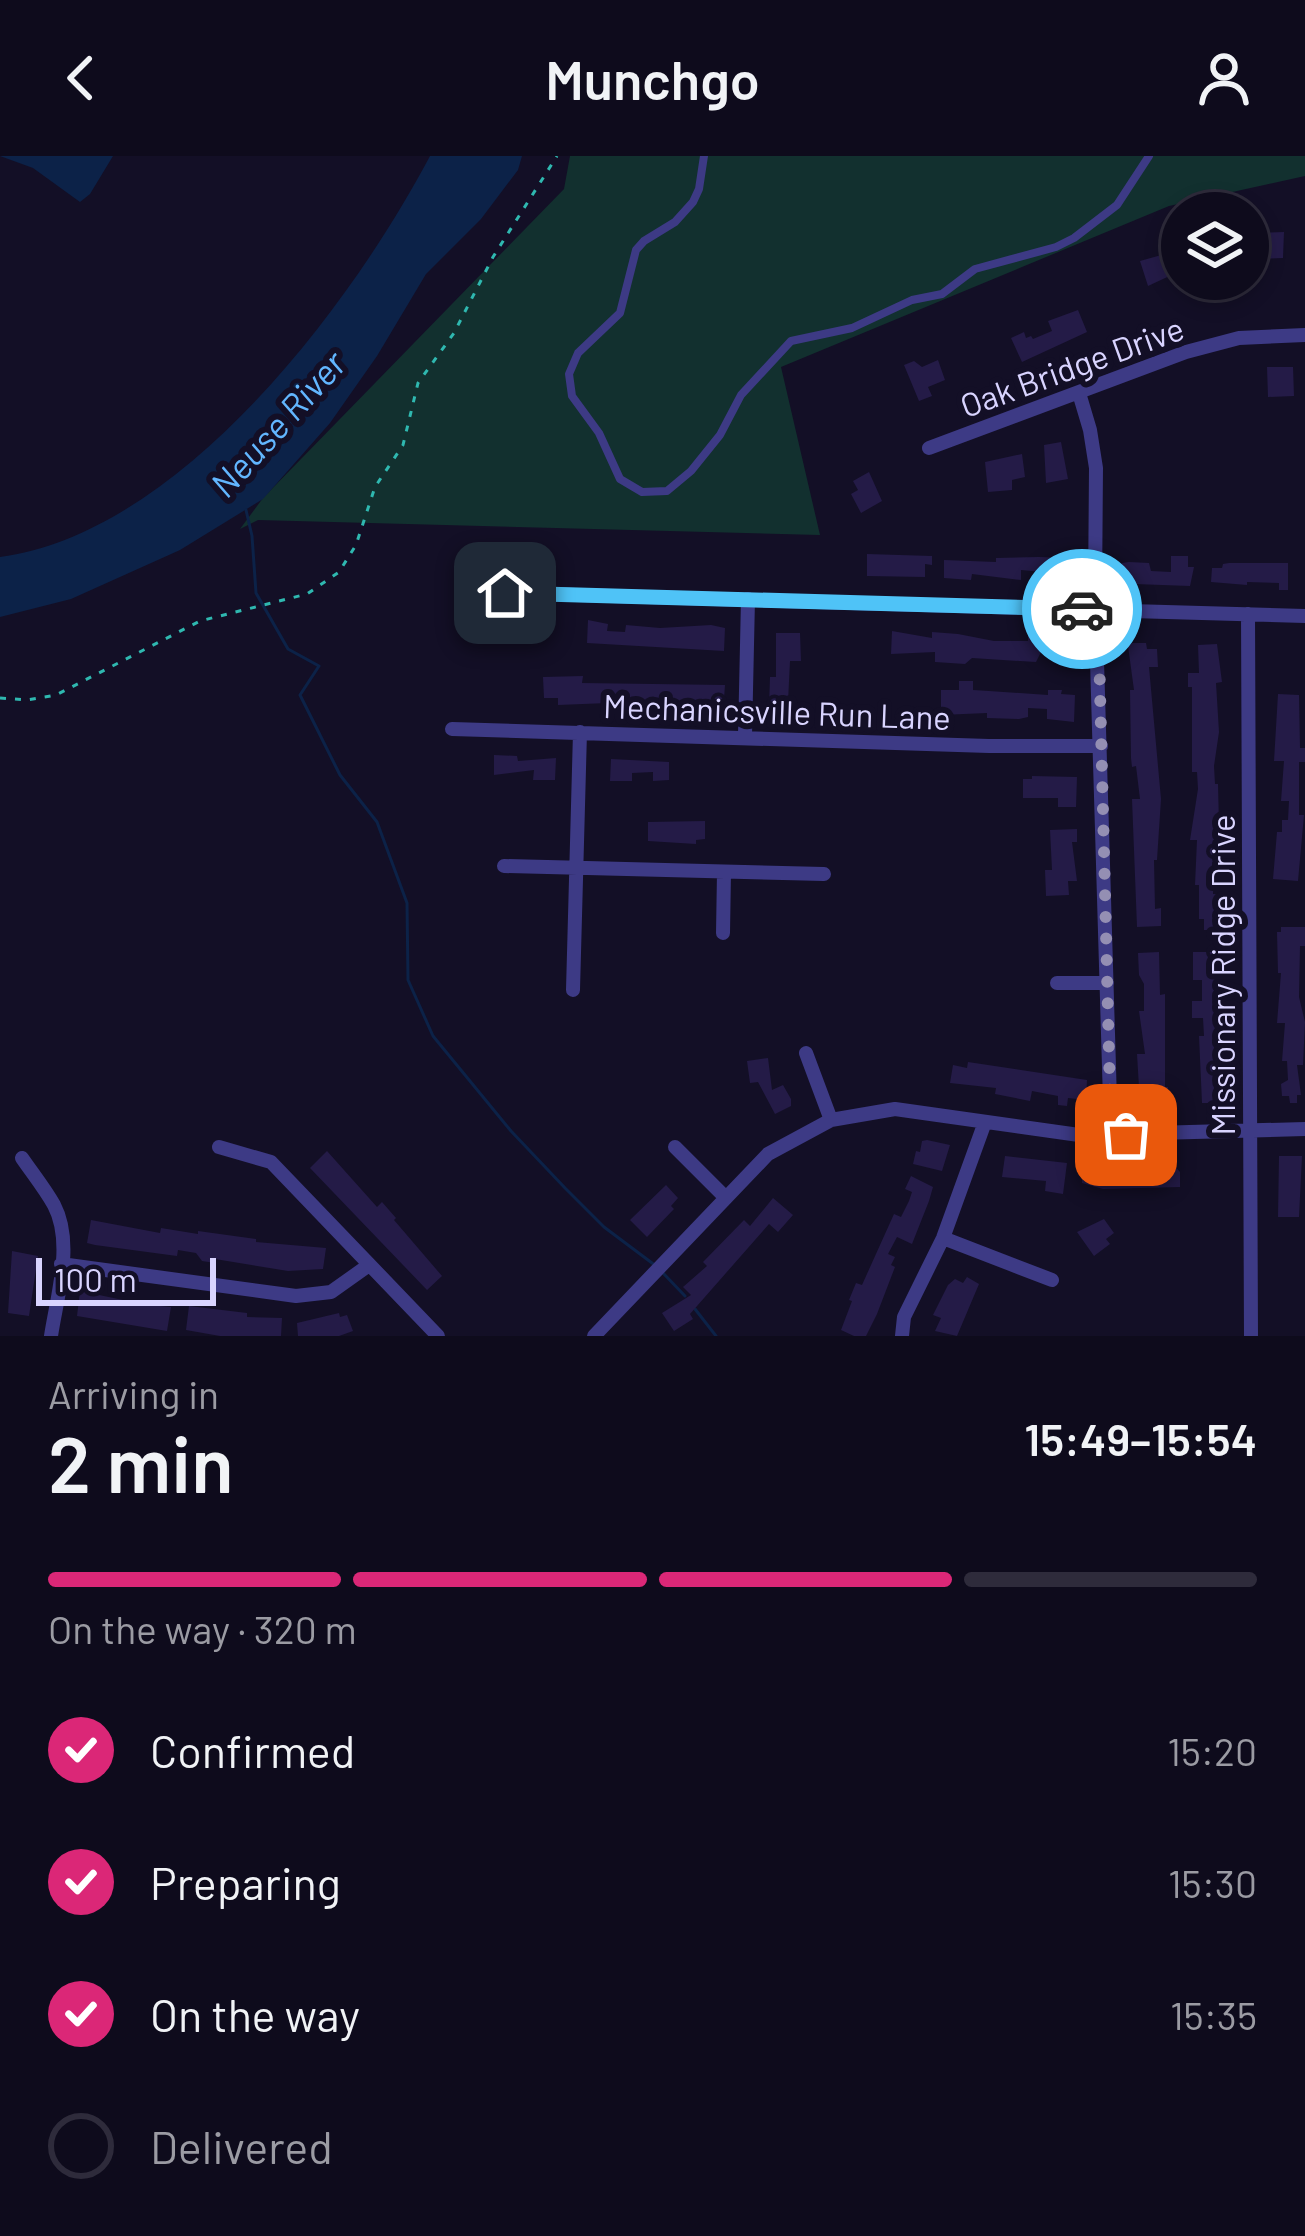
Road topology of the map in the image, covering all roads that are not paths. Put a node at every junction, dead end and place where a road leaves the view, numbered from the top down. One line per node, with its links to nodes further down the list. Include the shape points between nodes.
1 (704, 156): 2 (lane, via 693,202 636,250 620,314 578,353 569,374 572,396 620,479 642,492 667,491 691,471 741,395 791,341 852,328 942,294 975,269 1074,238 1117,205)
2 (1149, 156)
3 (1305, 335): 4 (street, Oak Bridge Drive, via 1216,343)
4 (1078, 393): 5 (street, Oak Bridge Drive); 8 (street, via 1094,450)
5 (929, 448)
6 (505, 593): 7 (street)
7 (748, 599): 8 (street); 13 (street)
8 (1098, 609): 9 (street); 14 (street)
9 (1248, 614): 10 (street); 26 (street, Missionary Ridge Drive)
10 (1305, 616)
11 (452, 729): 12 (street, Mechanicsville Run Lane)
12 (580, 732): 13 (street, Mechanicsville Run Lane); 16 (street)
13 (745, 736): 14 (street, Mechanicsville Run Lane)
14 (1100, 746): 21 (street)
15 (504, 866): 16 (street)
16 (577, 868): 17 (street); 22 (street)
17 (724, 872): 18 (street); 19 (street)
18 (824, 874)
19 (723, 933)
20 (1057, 983): 21 (street)
21 (1107, 983): 28 (street)
22 (573, 990)
23 (806, 1053): 24 (street)
24 (831, 1120): 25 (street, via 895,1109); 32 (street, via 768,1154)
25 (985, 1122): 28 (street); 33 (street)
26 (1251, 1129): 27 (street); 28 (street); 41 (street, Missionary Ridge Drive)
27 (1305, 1129)
28 (1111, 1135)
29 (675, 1147): 32 (street)
30 (219, 1148): 35 (street, via 271,1162)
31 (22, 1158): 34 (street, via 55,1208)
32 (724, 1196): 39 (street)
33 (943, 1238): 36 (street); 40 (street)
34 (61, 1264): 35 (street, via 296,1296 331,1292); 37 (street)
35 (369, 1265): 38 (street)
36 (1052, 1280)
37 (51, 1336)
38 (438, 1336)
39 (594, 1336)
40 (902, 1336)
41 (1251, 1336)

